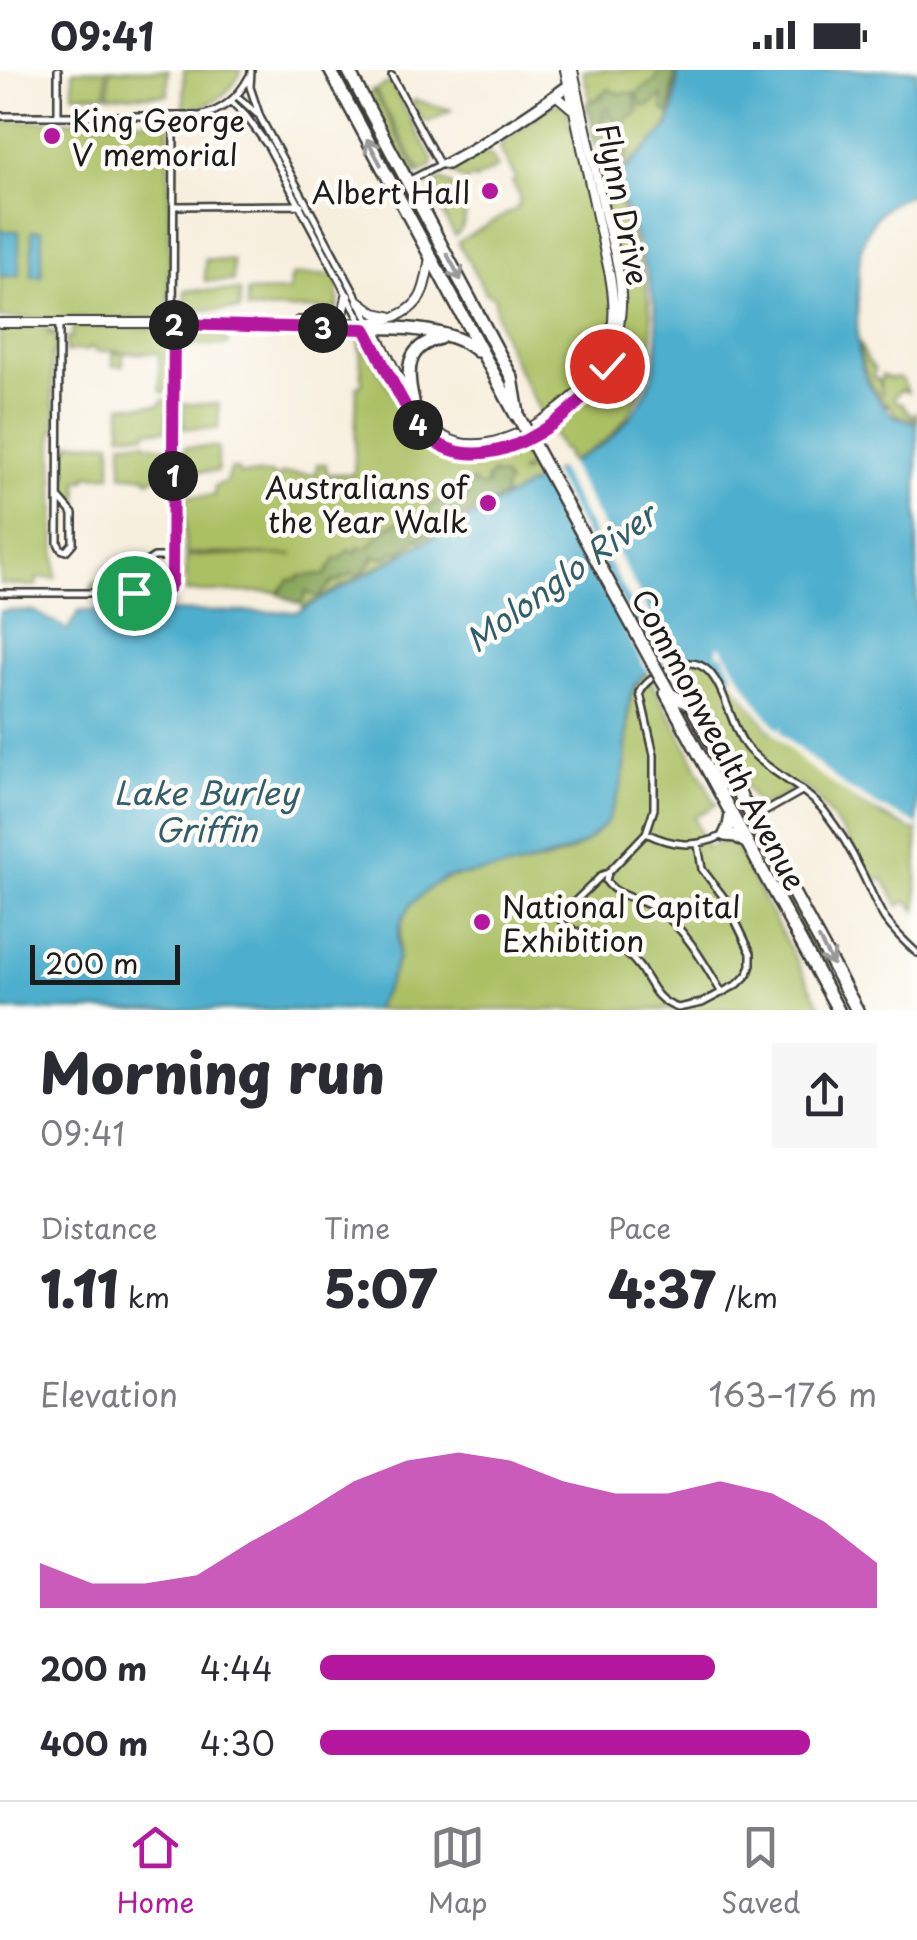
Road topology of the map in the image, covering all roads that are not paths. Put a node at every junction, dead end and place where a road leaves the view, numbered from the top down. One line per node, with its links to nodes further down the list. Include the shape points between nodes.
1 (58, 70): 13 (street)
2 (330, 70): 22 (highway, Commonwealth Avenue, one-way to 2)
3 (348, 70): 17 (highway, Commonwealth Avenue)
4 (565, 70): 8 (main road, Flynn Drive)
5 (573, 70): 8 (main road, Flynn Drive)
6 (252, 71): 10 (street); 15 (street)
7 (392, 76): 16 (street)
8 (572, 85): 9 (street); 11 (main road, Flynn Drive); 16 (street); 30 (main road, Flynn Drive, via 622,294 618,338 594,386 554,423 515,444 489,453 458,452 422,430)
9 (558, 97): 11 (main road); 16 (street, via 488,144)
10 (234, 98): 14 (street, via 208,114); 15 (street); 18 (street)
11 (574, 111): 33 (main road, Flynn Drive, via 613,292 612,328 598,365 551,414 480,445 440,434)
12 (0, 116): 13 (street)
13 (58, 116): 14 (street)
14 (174, 117): 19 (street)
15 (260, 117): 20 (street)
16 (440, 165): 17 (street)
17 (408, 181): 34 (highway, Commonwealth Avenue, one-way to 34, via 512,378)
18 (298, 204): 19 (street); 20 (street); 21 (street)
19 (174, 206): 29 (street)
20 (308, 206): 21 (street)
21 (320, 237): 23 (street); 24 (street)
22 (430, 256): 25 (main road, via 421,296); 32 (highway, Commonwealth Avenue)
23 (347, 296): 26 (main road, via 343,314); 30 (street)
24 (358, 300): 25 (main road); 30 (street)
25 (394, 316): 30 (main road)
26 (330, 322): 29 (main road); 30 (main road)
27 (0, 323): 28 (main road)
28 (59, 323): 29 (main road); 35 (street)
29 (174, 324): 30 (main road); 36 (street)
30 (368, 326): 31 (highway); 33 (main road, Flynn Drive)
31 (450, 336): 32 (highway); 33 (highway, via 414,354 408,375)
32 (487, 361): 34 (highway, Commonwealth Avenue)
33 (413, 401)
34 (518, 417): 39 (highway, Commonwealth Avenue, bridge); 39 (highway, Commonwealth Avenue, bridge)
35 (60, 499): 35 (street, via 72,514 73,544 66,551 58,543)
36 (172, 557): 37 (street, via 170,586); 37 (street, via 148,561)
37 (150, 590): 38 (street)
38 (0, 593)
39 (661, 681): 41 (highway, Commonwealth Avenue, via 670,694 692,704); 42 (highway, Commonwealth Avenue)
40 (800, 792): 43 (street); 45 (street, via 747,748 711,673 683,662 640,692 654,755 654,809); 50 (street, via 830,818 883,916)
41 (746, 804): 43 (highway); 44 (highway, Commonwealth Avenue)
42 (731, 812): 46 (highway); 47 (highway, Commonwealth Avenue)
43 (764, 813): 44 (highway)
44 (759, 829): 52 (highway, Commonwealth Avenue, one-way to 52)
45 (646, 833): 48 (street); 49 (street)
46 (725, 834): 47 (highway); 48 (street)
47 (748, 844): 53 (highway, Commonwealth Avenue)
48 (698, 845): 51 (street, via 702,869 725,899 752,958 748,974)
49 (608, 873): 51 (street, via 613,890 652,905 679,928); 51 (street, via 561,922 622,949 654,994 672,1006 696,1006)
50 (917, 952)
51 (722, 993)
52 (856, 1006)
53 (836, 1010)

